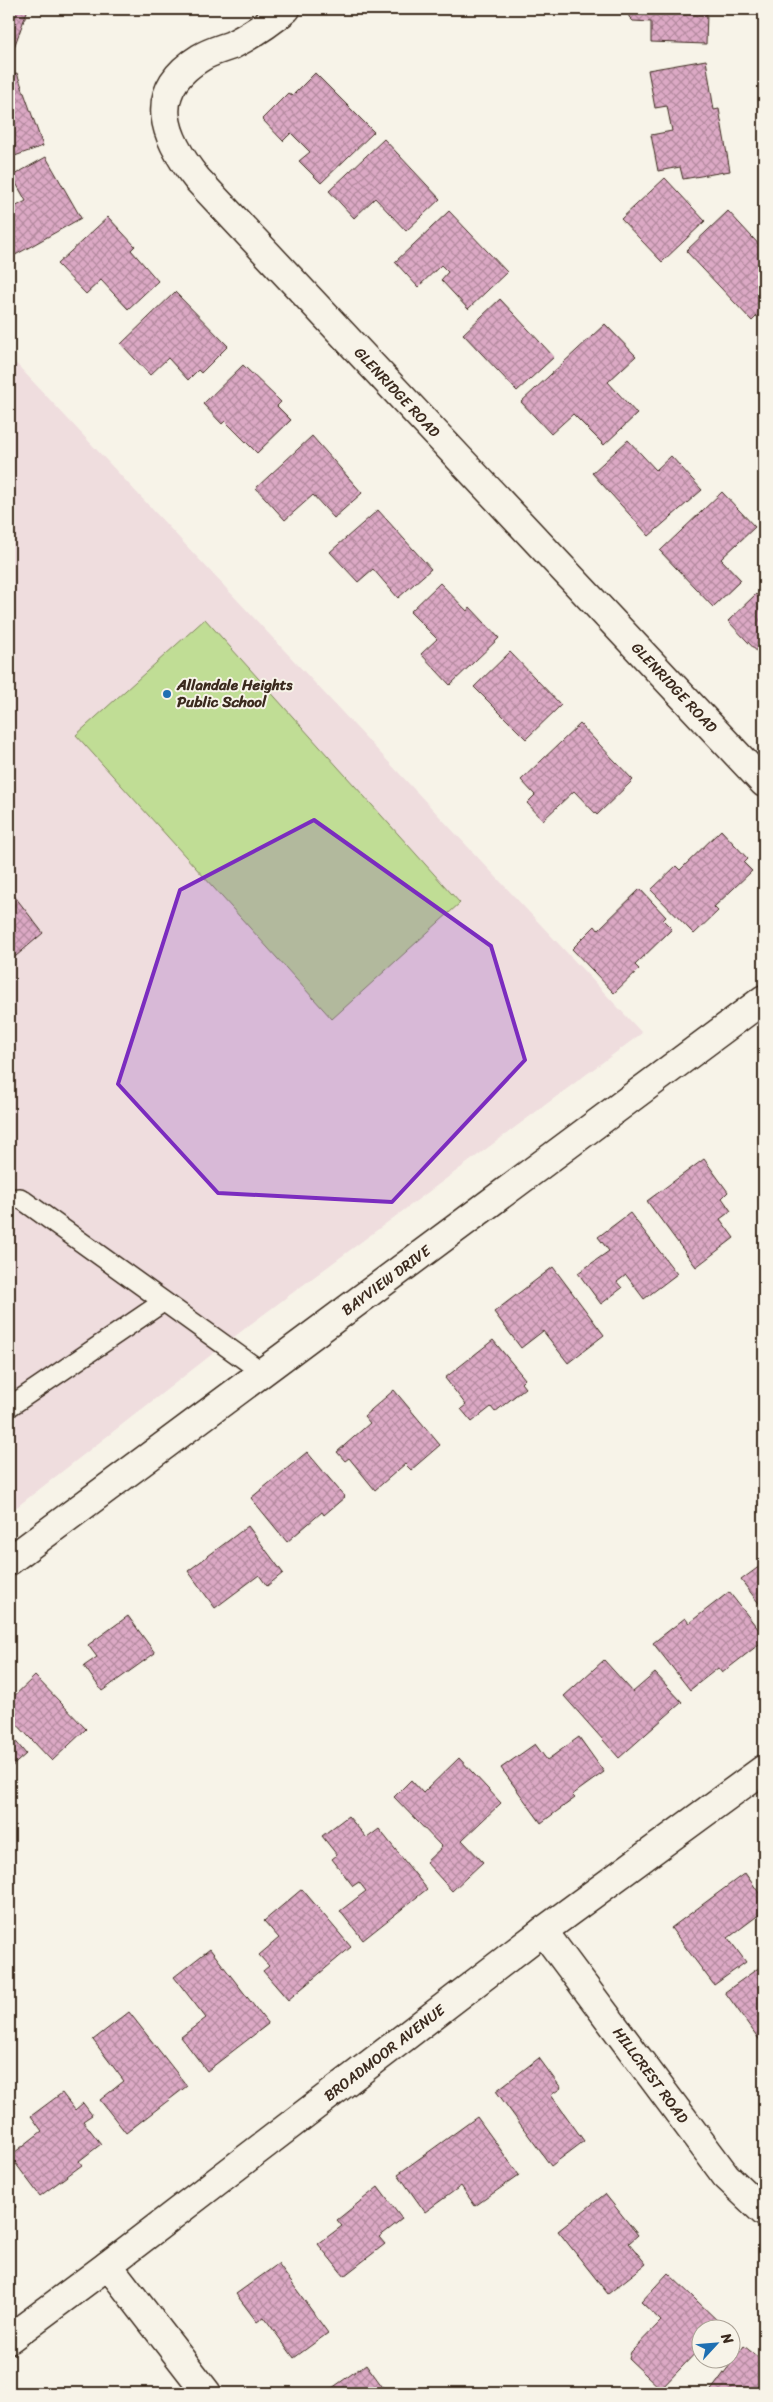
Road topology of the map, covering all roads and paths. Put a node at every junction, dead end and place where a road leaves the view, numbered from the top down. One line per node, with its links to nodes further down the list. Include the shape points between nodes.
1 (286, 9): 2 (street, GLENRIDGE ROAD, via 232,44 200,58 180,75 166,101 166,127 178,156 196,179)
2 (764, 783)
3 (764, 1000): 6 (street, BAYVIEW DRIVE)
4 (9, 1199): 5 (lane, via 20,1198)
5 (163, 1302): 6 (lane); 7 (lane)
6 (262, 1372): 8 (street, BAYVIEW DRIVE)
7 (9, 1407)
8 (9, 1561)
9 (764, 1769): 10 (street, BROADMOOR AVENUE)
10 (543, 1931): 11 (street, HILLCREST ROAD, via 726,2176); 12 (street, BROADMOOR AVENUE)
11 (764, 2212)
12 (108, 2265): 13 (street, BROADMOOR AVENUE); 14 (street)
13 (9, 2339)
14 (207, 2393)

